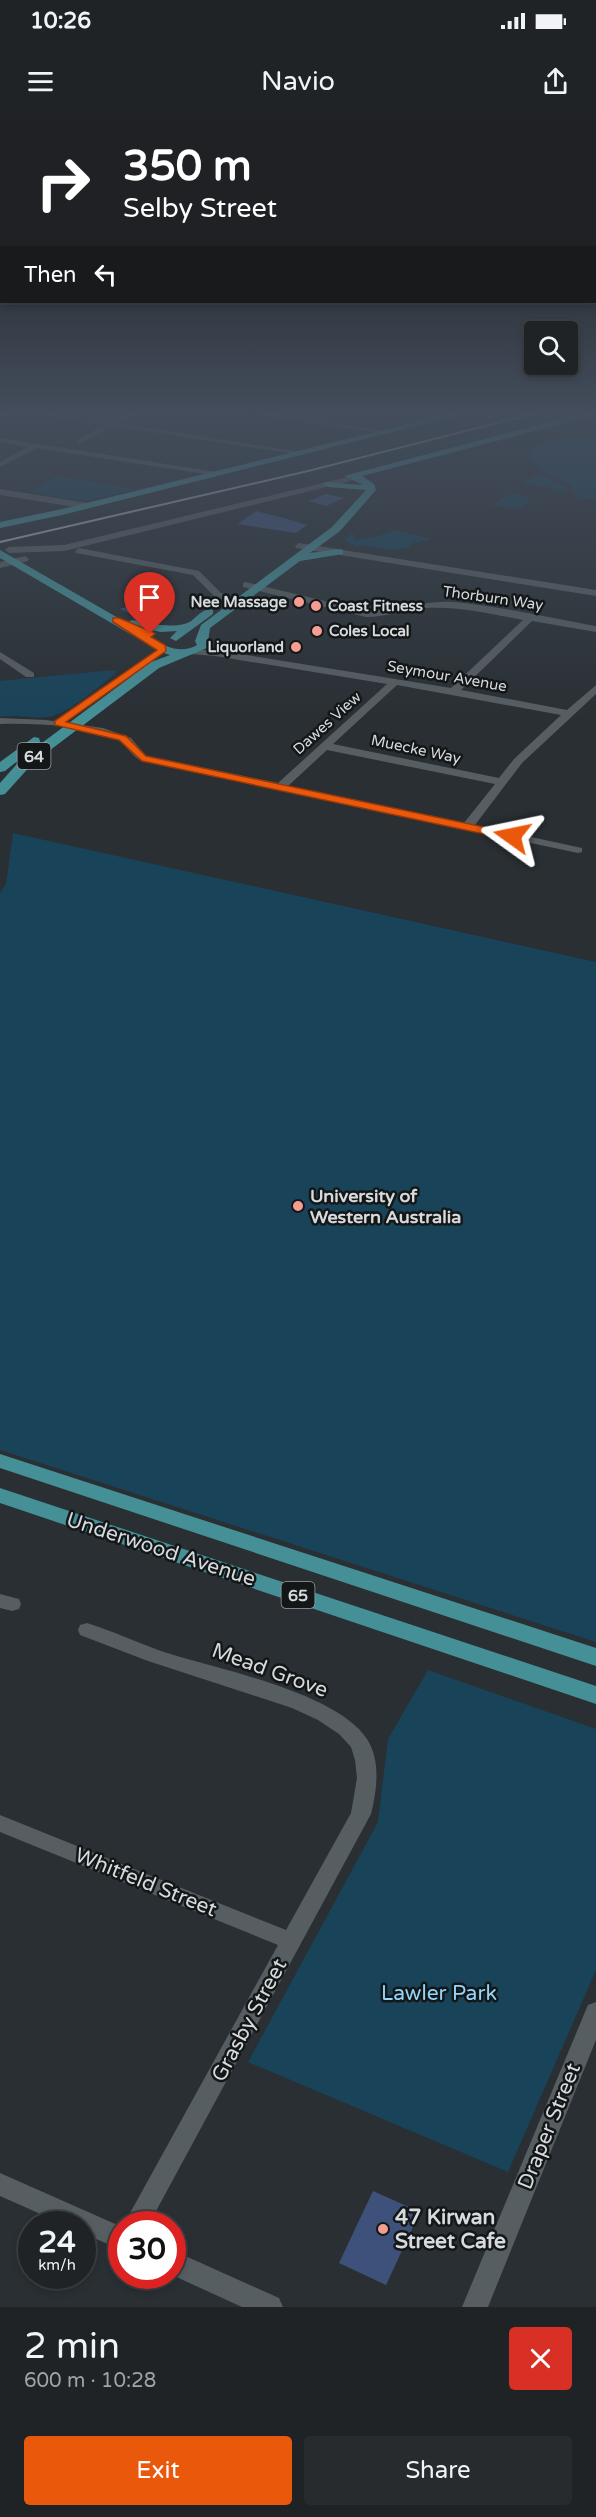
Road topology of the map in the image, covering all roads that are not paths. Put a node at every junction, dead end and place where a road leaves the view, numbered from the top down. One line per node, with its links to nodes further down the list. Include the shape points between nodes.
1 (46, 515): 5 (main road)
2 (199, 515): 8 (street)
3 (340, 515): 7 (main road)
4 (349, 515): 6 (main road)
5 (2, 525)
6 (336, 529): 7 (main road); 9 (main road, via 329,539)
7 (307, 546): 9 (street); 13 (main road); 14 (main road)
8 (64, 548): 11 (street); 12 (street)
9 (335, 550): 13 (main road); 16 (street)
10 (79, 551): 17 (street, via 196,573 218,595)
11 (48, 552)
12 (8, 556): 19 (main road, via 48,575 51,581)
13 (298, 559): 15 (main road)
14 (246, 585): 15 (street, Thorburn Way); 17 (main road)
15 (260, 587): 18 (street, Thorburn Way, via 370,615 424,605 454,605); 23 (main road, via 205,627)
16 (596, 593)
17 (228, 598): 20 (main road)
18 (530, 618): 21 (street, Thorburn Way); 31 (street)
19 (116, 620): 20 (main road, via 154,628); 22 (main road, via 147,633); 24 (main road)
20 (190, 627): 22 (main road)
21 (596, 629)
22 (175, 638): 23 (main road); 24 (main road, 64)
23 (201, 641): 25 (main road, via 203,647); 27 (street, Seymour Avenue)
24 (162, 647): 25 (main road, via 171,652); 34 (main road, 64, via 156,657)
25 (191, 652): 27 (street, Seymour Avenue); 35 (main road, 64, via 155,665)
26 (0, 655): 28 (street)
27 (321, 669): 29 (street, Seymour Avenue)
28 (30, 675)
29 (395, 682): 31 (street, Seymour Avenue); 36 (street, Dawes View)
30 (596, 687): 32 (street)
31 (453, 692): 32 (street, Seymour Avenue)
32 (569, 713): 38 (street, via 518,761)
33 (0, 721): 34 (street)
34 (58, 723): 35 (street); 37 (main road, 64)
35 (73, 727): 39 (main road, 64); 40 (street, via 122,738 142,758)
36 (325, 746): 38 (street, Muecke Way); 40 (street, Dawes View)
37 (0, 768)
38 (502, 782): 41 (street)
39 (1, 786)
40 (280, 787): 41 (street)
41 (467, 827): 42 (street)
42 (578, 850)
43 (0, 1461): 46 (main road, Underwood Avenue / 65)
44 (0, 1496): 47 (main road, Underwood Avenue / 65)
45 (87, 1630): 48 (street, Mead Grove, via 163,1659 249,1684 337,1721 359,1743 367,1774)
46 (596, 1657)
47 (596, 1695)
48 (361, 1814): 50 (street, Grasby Street)
49 (0, 1823): 50 (street, Whitfeld Street)
50 (291, 1941): 54 (street, Grasby Street)
51 (596, 2012): 52 (street, Draper Street)
52 (588, 2051): 58 (street, Draper Street)
53 (0, 2184): 55 (street)
54 (143, 2211)
55 (108, 2233)
56 (186, 2268): 57 (street)
57 (270, 2307)
58 (475, 2307)

